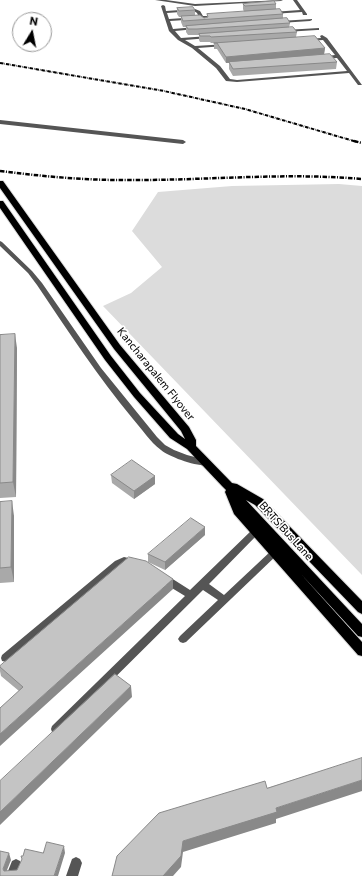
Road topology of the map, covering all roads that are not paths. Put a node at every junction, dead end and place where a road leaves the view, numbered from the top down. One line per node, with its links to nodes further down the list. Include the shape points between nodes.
1 (157, 0): 4 (street, via 195,5)
2 (168, 0): 3 (street)
3 (235, 0)
4 (281, 0)
5 (295, 0): 6 (street)
6 (303, 11): 7 (street); 11 (street)
7 (264, 14)
8 (217, 17): 9 (street)
9 (202, 18): 10 (street); 10 (street, via 195,10 164,9); 17 (street, via 211,37)
10 (168, 20): 15 (street)
11 (310, 20): 12 (street); 14 (street)
12 (273, 23)
13 (199, 28): 15 (street)
14 (317, 29): 16 (street); 18 (street)
15 (171, 30): 17 (street)
16 (279, 32)
17 (180, 39): 21 (street)
18 (324, 39): 19 (street); 22 (street)
19 (302, 40)
20 (232, 44): 21 (street)
21 (194, 47): 25 (street)
22 (338, 56): 23 (street); 26 (street)
23 (315, 58)
24 (225, 66): 25 (street)
25 (218, 67): 26 (street, via 226,78 237,81)
26 (350, 72): 27 (street)
27 (360, 84)
28 (0, 122): 29 (street)
29 (183, 142)
30 (0, 183): 33 (main road, Kancharapalem Flyover, via 117,347 179,421 189,435)
31 (0, 203): 33 (main road, via 115,368 165,427)
32 (0, 243): 34 (street, via 40,284 98,370 155,439 176,455)
33 (191, 447): 34 (main road, BRTS Bus Lane)
34 (207, 463): 35 (main road, BRTS Bus Lane)
35 (226, 483): 36 (main road, via 238,511); 43 (main road, via 259,502); 44 (main road, BRTS Bus Lane)
36 (256, 531): 37 (main road); 40 (street)
37 (275, 552): 42 (street); 46 (main road)
38 (143, 565): 47 (street, via 132,561 118,564)
39 (160, 575): 41 (street)
40 (202, 584): 41 (street); 42 (street)
41 (190, 596): 48 (street)
42 (223, 599): 45 (street)
43 (362, 609)
44 (362, 632)
45 (183, 639)
46 (362, 651)
47 (6, 658)
48 (48, 737)
49 (76, 864): 50 (street)
50 (72, 876)

